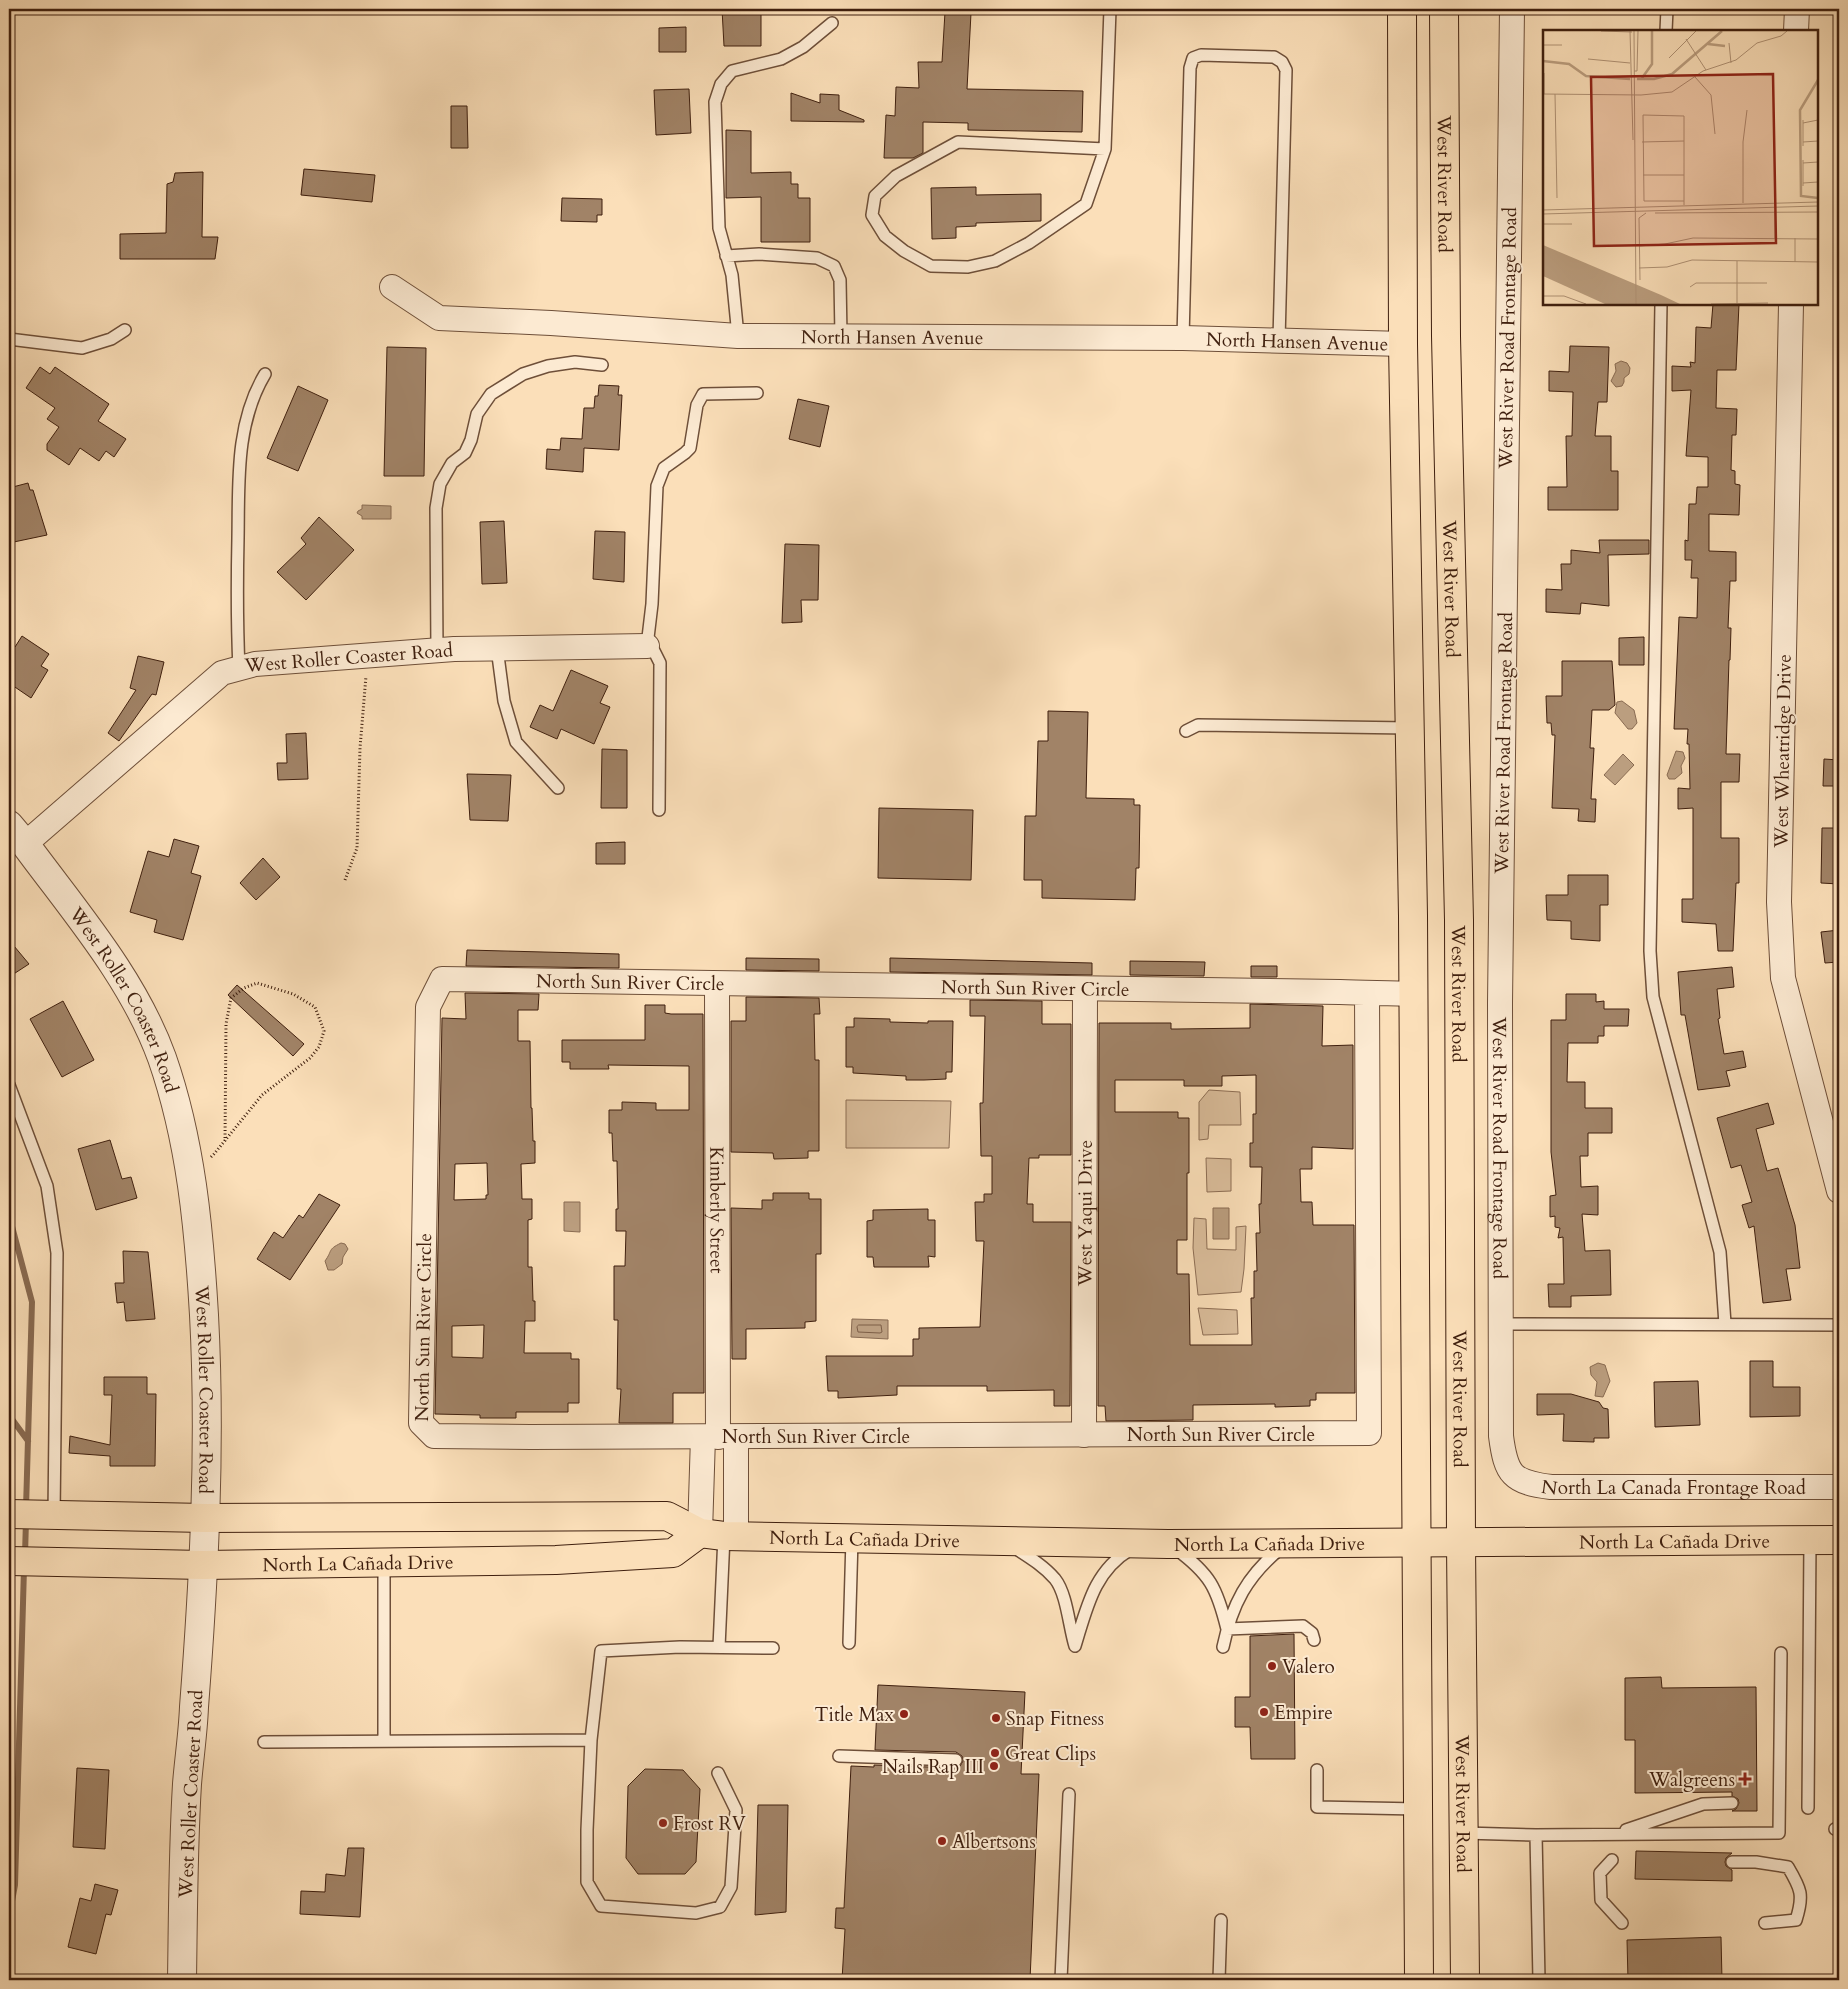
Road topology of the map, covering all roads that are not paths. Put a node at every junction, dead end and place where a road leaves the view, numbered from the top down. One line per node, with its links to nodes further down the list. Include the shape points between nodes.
1 (1110, 9): 10 (lane)
2 (1402, 9): 21 (main road)
3 (1444, 9): 58 (main road, West River Road, via 1446,336 1459,920)
4 (1512, 9): 40 (street, West River Road Frontage Road, via 1500,1003)
5 (1667, 9): 8 (lane)
6 (1797, 9): 9 (street)
7 (832, 23): 11 (lane, via 803,47 781,59 732,71 721,84 715,102 717,208)
8 (1666, 30)
9 (1796, 30)
10 (1105, 149): 10 (lane, via 1086,204 1029,243 995,261 968,267 931,266 885,236 872,215 875,196 896,176 958,142)
11 (726, 256): 16 (lane, via 732,275); 17 (lane, via 759,254 817,258 834,266 840,280)
12 (392, 287): 16 (street, North Hansen Avenue, via 439,318)
13 (1661, 305): 41 (lane, via 1650,951 1653,997 1720,1252)
14 (1791, 305): 39 (street, West Wheatridge Drive, via 1778,902 1782,978)
15 (125, 330): 19 (lane, via 111,339 82,348)
16 (738, 336): 17 (street, North Hansen Avenue)
17 (841, 336): 18 (street, North Hansen Avenue)
18 (1183, 338): 20 (street, North Hansen Avenue); 20 (lane, via 1190,68 1193,58 1201,55 1274,57 1286,70)
19 (9, 339)
20 (1279, 340): 21 (street, North Hansen Avenue)
21 (1403, 344): 29 (main road)
22 (602, 364): 27 (lane, via 575,362 523,374 491,394 477,414 465,453 452,463 440,484 436,508)
23 (265, 374): 28 (lane, via 256,388 242,442 236,600)
24 (757, 393): 25 (lane, via 703,394 697,405 690,448 664,468 657,486)
25 (647, 646): 26 (street, West Roller Coaster Road); 32 (lane, via 654,651 660,664)
26 (498, 648): 27 (street, West Roller Coaster Road); 31 (lane, via 504,701 516,742)
27 (437, 650): 28 (street, West Roller Coaster Road, via 255,664)
28 (239, 669): 33 (street, West Roller Coaster Road, via 222,673)
29 (1409, 728): 30 (lane, via 1198,726); 37 (main road)
30 (1186, 731)
31 (558, 788)
32 (658, 810)
33 (17, 834): 49 (street, West Roller Coaster Road, via 125,981 162,1058 174,1099 196,1207 202,1271 206,1349)
34 (718, 984): 35 (street, North Sun River Circle); 44 (street, Kimberly Street); 44 (street, North Sun River Circle, via 442,979 428,1007 421,1423 434,1436)
35 (1085, 989): 36 (street, North Sun River Circle); 43 (street, West Yaqui Drive)
36 (1367, 993): 37 (street, North Sun River Circle); 43 (street, North Sun River Circle, via 1369,1433)
37 (1413, 994): 55 (main road)
38 (9, 1085): 48 (lane, via 47,1186 57,1253)
39 (1839, 1191)
40 (1500, 1324): 41 (lane); 45 (street, West River Road Frontage Road, via 1501,1436 1505,1461)
41 (1725, 1324): 42 (lane)
42 (1839, 1325)
43 (1084, 1435): 44 (street, North Sun River Circle)
44 (719, 1437): 50 (street, Kimberly Street); 50 (street, Kimberly Street)
45 (1512, 1475): 46 (street, North La Canada Frontage Road, via 1525,1483 1551,1487)
46 (1839, 1487)
47 (9, 1514): 48 (main road, North La Cañada Drive)
48 (50, 1515): 49 (main road, North La Cañada Drive)
49 (205, 1518): 50 (main road, North La Cañada Drive, via 667,1516); 62 (street, West Roller Coaster Road)
50 (720, 1535): 51 (main road, North La Cañada Drive); 61 (main road, North La Cañada Drive, via 673,1553 556,1560); 66 (lane)
51 (852, 1539): 53 (main road, North La Cañada Drive); 65 (lane)
52 (1839, 1540): 54 (main road, North La Cañada Drive)
53 (1005, 1541): 56 (main road, North La Cañada Drive); 56 (lane, via 1041,1566 1056,1581 1075,1646 1095,1585 1120,1556)
54 (1810, 1541): 58 (main road, North La Cañada Drive); 79 (lane)
55 (1417, 1542): 57 (main road, North La Cañada Drive); 58 (main road, North La Cañada Drive); 80 (main road)
56 (1142, 1543): 59 (main road, North La Cañada Drive)
57 (1288, 1543): 59 (main road, North La Cañada Drive); 63 (lane, via 1253,1574)
58 (1461, 1543): 81 (main road, West River Road)
59 (1168, 1544): 63 (lane, via 1197,1565 1211,1582)
60 (9, 1561): 62 (main road, North La Cañada Drive)
61 (384, 1562): 62 (main road, North La Cañada Drive); 71 (lane)
62 (203, 1565): 89 (street, West Roller Coaster Road, via 188,1782)
63 (1227, 1628): 64 (lane, via 1303,1626 1312,1633); 67 (lane)
64 (1314, 1640)
65 (849, 1644)
66 (719, 1647): 68 (lane); 70 (lane, via 601,1651)
67 (1223, 1647)
68 (773, 1648)
69 (1782, 1653): 82 (lane, via 1779,1833)
70 (591, 1740): 71 (lane); 76 (lane, via 586,1882 601,1906 696,1913 720,1907 731,1887 736,1810)
71 (384, 1741): 72 (lane)
72 (264, 1742)
73 (839, 1756): 74 (lane)
74 (956, 1760)
75 (1317, 1770): 80 (lane, via 1317,1807)
76 (718, 1773)
77 (1069, 1794): 90 (lane)
78 (1732, 1804): 82 (lane, via 1703,1804)
79 (1808, 1808)
80 (1418, 1809): 92 (main road)
81 (1464, 1833): 83 (lane); 93 (main road, West River Road)
82 (1617, 1833): 83 (lane)
83 (1536, 1834): 94 (lane)
84 (1612, 1860): 87 (lane, via 1600,1873 1601,1900)
85 (1732, 1862): 88 (lane, via 1788,1867 1799,1885 1802,1902 1796,1920)
86 (1221, 1920): 91 (lane)
87 (1622, 1923)
88 (1765, 1923)
89 (182, 1980)
90 (1061, 1980)
91 (1219, 1980)
92 (1419, 1980)
93 (1465, 1980)
94 (1539, 1980)

